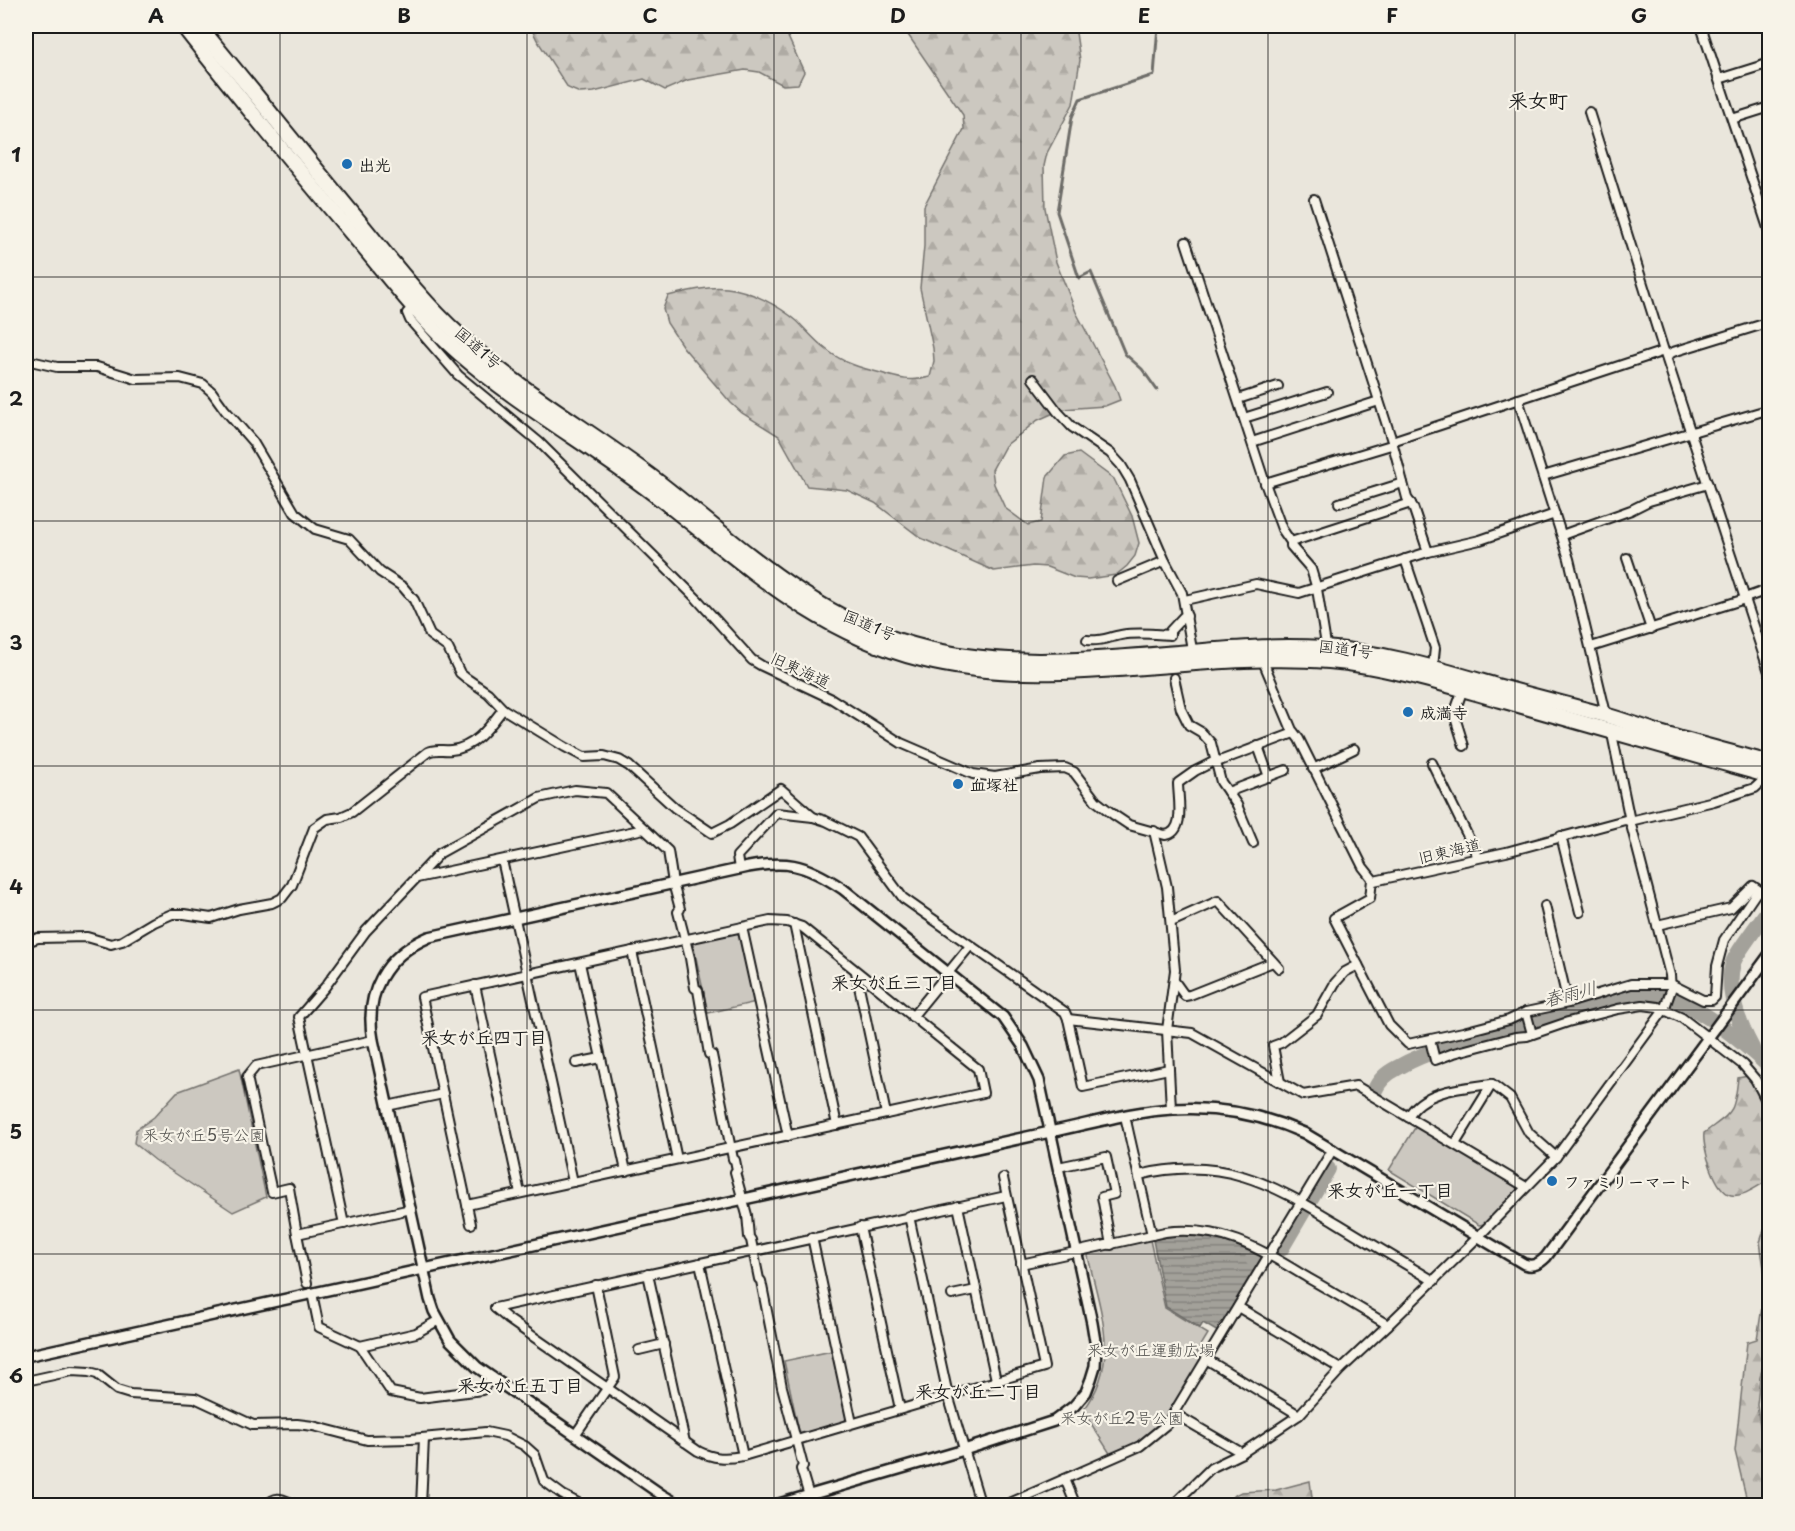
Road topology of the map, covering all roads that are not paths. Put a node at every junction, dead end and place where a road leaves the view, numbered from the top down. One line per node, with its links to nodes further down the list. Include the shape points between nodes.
1 (1701, 26): 4 (street)
2 (192, 27): 11 (highway, 国道1号)
3 (1770, 63): 4 (street)
4 (1719, 79): 7 (street)
5 (1770, 107): 7 (street)
6 (1589, 112): 13 (street)
7 (1732, 119): 9 (street)
8 (1314, 199): 20 (street)
9 (1770, 234)
10 (1186, 242): 18 (street)
11 (418, 302): 51 (highway, 国道1号, via 456,350 492,381 629,475 781,593 849,634 876,646 965,669 1053,672); 75 (street, 旧東海道, via 407,313 410,320 458,375 539,442 697,599 752,660 832,699 901,743 973,774 995,777 1065,768 1074,772 1096,801 1114,815 1129,825)
12 (1770, 322): 13 (street)
13 (1665, 354): 19 (street); 23 (street)
14 (26, 360): 57 (street, via 57,367 97,367 136,380 187,379 208,388 254,442 296,513 315,529 349,539 380,572 403,587 414,600 430,635 448,648 460,673)
15 (1033, 379): 38 (street, via 1072,427 1121,465)
16 (1278, 386): 18 (street)
17 (1327, 392): 22 (street)
18 (1238, 399): 22 (street)
19 (1518, 399): 25 (street); 26 (street)
20 (1379, 401): 24 (street); 25 (street)
21 (1770, 409): 23 (street)
22 (1244, 418): 24 (street)
23 (1692, 433): 26 (street); 29 (street)
24 (1252, 442): 27 (street)
25 (1392, 443): 27 (street); 28 (street)
26 (1543, 476): 32 (street)
27 (1265, 483): 34 (street)
28 (1403, 483): 30 (street); 31 (street)
29 (1708, 484): 33 (street, via 1648,501); 42 (street)
30 (1340, 503)
31 (1411, 503): 34 (street); 35 (street)
32 (1555, 514): 33 (street); 35 (street, via 1480,540)
33 (1562, 535): 49 (street)
34 (1291, 542): 40 (street, via 1311,569)
35 (1428, 552): 37 (street)
36 (1627, 558): 45 (street)
37 (1405, 559): 40 (street); 53 (street, via 1434,648)
38 (1165, 561): 39 (street); 43 (street)
39 (1117, 581)
40 (1317, 589): 43 (street, via 1293,593 1256,584); 50 (street)
41 (1770, 589): 42 (street)
42 (1745, 598): 45 (street); 54 (street)
43 (1185, 600): 44 (street)
44 (1187, 616): 46 (street); 51 (street)
45 (1651, 628): 49 (street)
46 (1170, 635): 47 (street, via 1122,634); 48 (street)
47 (1087, 640)
48 (1171, 644)
49 (1591, 647): 58 (street)
50 (1328, 655): 51 (highway, 国道1号, via 1256,647); 52 (highway, 国道1号); 53 (highway, 国道1号, via 1380,656); 56 (highway, 国道1号)
51 (1193, 657): 52 (highway, 国道1号)
52 (1262, 659): 60 (street)
53 (1433, 668): 58 (highway, 国道1号)
54 (1770, 675)
55 (1174, 678): 64 (street, via 1187,722 1211,743)
56 (1463, 689): 59 (highway, 国道1号); 62 (street, via 1454,714)
57 (503, 709): 72 (street, via 584,757 619,760 712,834 781,789); 94 (street, via 489,728 467,745 451,750 433,749 352,812 319,822 310,833 292,885 272,903 217,917 172,914 111,944 80,937)
58 (1607, 715): 59 (street); 66 (highway, 国道1号)
59 (1612, 730): 69 (highway, 国道1号); 73 (street)
60 (1294, 733): 61 (street); 67 (street)
61 (1258, 746): 64 (street); 70 (street)
62 (1464, 746)
63 (1354, 749): 67 (street)
64 (1217, 761): 71 (street, via 1221,782); 75 (street, via 1178,783 1180,814 1176,830 1165,835)
65 (1432, 763): 78 (street)
66 (1770, 763)
67 (1313, 769): 82 (street)
68 (1286, 770): 70 (street)
69 (1769, 775): 73 (street, 旧東海道, via 1755,788)
70 (1269, 777): 71 (street)
71 (1228, 792): 77 (street)
72 (813, 817): 80 (street, via 777,813 737,856); 95 (street, via 858,837 903,898)
73 (1630, 821): 76 (street, 旧東海道); 91 (street)
74 (644, 829): 79 (street); 81 (street, via 606,793 575,790 539,798 440,853); 83 (street, via 668,851)
75 (1154, 831): 89 (street)
76 (1561, 836): 78 (street, 旧東海道); 87 (street)
77 (1253, 843)
78 (1478, 857): 82 (street, 旧東海道)
79 (502, 860): 81 (street); 88 (street)
80 (739, 869): 83 (street); 101 (street, via 765,863 789,864 819,874)
81 (416, 878): 116 (street, via 366,931 299,1017)
82 (1372, 880): 99 (street, via 1370,898 1334,918)
83 (673, 883): 88 (street); 93 (street)
84 (1758, 890): 85 (street); 91 (street, via 1753,886 1731,908); 105 (street, via 1724,940 1712,1000)
85 (1770, 898)
86 (1545, 906): 106 (street)
87 (1580, 912)
88 (515, 918): 102 (street); 114 (street, via 429,937 399,956 384,973 372,1000)
89 (1171, 922): 103 (street); 103 (street, via 1218,901 1276,965 1185,996)
90 (794, 924): 92 (street, via 770,921); 100 (street); 129 (street)
91 (1657, 925): 105 (street)
92 (742, 927): 93 (street); 131 (street)
93 (685, 939): 96 (street); 133 (street)
94 (26, 942)
95 (970, 946): 101 (street); 110 (street, via 1065,1012)
96 (632, 951): 98 (street); 136 (street)
97 (1770, 954): 113 (street)
98 (580, 963): 102 (street); 117 (street)
99 (1358, 965): 115 (street, via 1389,1025 1403,1040 1411,1044); 120 (street, via 1335,983 1317,1015 1273,1046)
100 (856, 971): 109 (street); 126 (street)
101 (949, 973): 109 (street); 130 (street, via 1013,1029 1039,1080)
102 (527, 974): 104 (street); 141 (street)
103 (1174, 981): 111 (street)
104 (475, 985): 122 (street, via 422,996); 143 (street)
105 (1671, 987): 106 (street, via 1631,984); 107 (street)
106 (1568, 1003): 108 (street)
107 (1666, 1008): 112 (street, via 1643,1005 1618,1009); 113 (street); 135 (street)
108 (1527, 1014): 112 (street); 115 (street)
109 (912, 1017): 126 (street, via 978,1069 983,1093)
110 (1068, 1019): 111 (street); 119 (street, via 1083,1087)
111 (1167, 1030): 119 (street); 120 (street, via 1192,1033)
112 (1532, 1032): 115 (street, via 1435,1060)
113 (1709, 1033): 124 (street, via 1750,1072); 157 (street, via 1546,1257 1539,1263 1524,1264)
114 (373, 1040): 116 (street); 123 (street)
115 (1430, 1041)
116 (307, 1054): 151 (street); 154 (street, via 256,1066 247,1077 272,1192 289,1188)
117 (601, 1058): 118 (street); 138 (street)
118 (576, 1063)
119 (1169, 1070): 125 (street)
120 (1280, 1082): 128 (street, via 1304,1095 1356,1086)
121 (1492, 1084): 128 (street, via 1445,1090 1414,1106); 132 (street); 135 (street, via 1510,1098 1529,1133)
122 (442, 1094): 123 (street); 147 (street)
123 (387, 1106): 149 (street)
124 (1770, 1107)
125 (1172, 1109): 127 (street); 134 (street, via 1216,1110 1258,1117 1304,1133)
126 (886, 1114): 129 (street)
127 (1125, 1116): 130 (street); 139 (street)
128 (1408, 1117): 132 (street)
129 (837, 1125): 131 (street)
130 (1050, 1132): 137 (street); 145 (street)
131 (788, 1136): 133 (street)
132 (1455, 1144): 142 (street)
133 (730, 1148): 136 (street); 145 (street)
134 (1333, 1149): 146 (street); 157 (street)
135 (1556, 1157): 142 (street)
136 (677, 1159): 138 (street)
137 (1058, 1167): 158 (street, via 1106,1157 1114,1194 1102,1197); 160 (street)
138 (626, 1170): 141 (street)
139 (1139, 1175): 146 (street, via 1176,1169 1226,1172 1267,1184); 155 (street)
140 (1003, 1178): 144 (street)
141 (573, 1182): 143 (street)
142 (1526, 1187): 157 (street)
143 (520, 1193): 147 (street)
144 (1006, 1196): 148 (street); 163 (street)
145 (742, 1199): 159 (street); 164 (street)
146 (1306, 1204): 161 (street); 166 (street)
147 (467, 1205): 152 (street)
148 (958, 1206): 150 (street); 169 (street)
149 (411, 1209): 151 (street); 164 (street)
150 (909, 1216): 153 (street); 185 (street)
151 (344, 1224): 154 (street)
152 (471, 1224)
153 (860, 1227): 156 (street); 186 (street)
154 (297, 1234): 167 (street)
155 (1152, 1235): 158 (street); 161 (street, via 1178,1231 1215,1233 1246,1242)
156 (812, 1237): 159 (street); 189 (street)
157 (1478, 1237): 166 (street)
158 (1111, 1245): 160 (street)
159 (753, 1250): 162 (street); 192 (street)
160 (1077, 1252): 163 (street); 194 (street, via 1096,1347 1095,1366 1086,1392 1054,1421)
161 (1270, 1255): 172 (street); 174 (street)
162 (700, 1263): 165 (street); 196 (street)
163 (1021, 1264): 182 (street, via 1044,1366)
164 (423, 1269): 170 (street); 173 (street)
165 (648, 1274): 168 (street); 175 (street)
166 (1434, 1281): 174 (street)
167 (307, 1283)
168 (596, 1285): 184 (street, via 615,1377); 184 (street, via 495,1308)
169 (976, 1290): 171 (street); 182 (street)
170 (312, 1293): 176 (street, via 319,1327); 178 (street)
171 (952, 1295)
172 (1238, 1307): 179 (street); 180 (street)
173 (439, 1320): 176 (street, via 416,1333); 181 (street, via 463,1355)
174 (1388, 1325): 180 (street)
175 (664, 1344): 177 (street); 193 (street)
176 (360, 1346): 181 (street, via 391,1392 420,1398 482,1390)
177 (639, 1350)
178 (26, 1356)
179 (1206, 1359): 187 (street); 188 (street)
180 (1341, 1369): 188 (street)
181 (492, 1377): 190 (street)
182 (996, 1380): 185 (street)
183 (26, 1381): 191 (street, via 79,1371 97,1374 117,1390 130,1394 195,1398 253,1425 314,1426 367,1440)
184 (609, 1389): 190 (street); 193 (street)
185 (948, 1395): 186 (street); 194 (street)
186 (900, 1409): 189 (street)
187 (1175, 1414): 195 (street); 197 (street, via 1161,1431 1140,1446)
188 (1299, 1416): 195 (street)
189 (852, 1423): 192 (street)
190 (575, 1435): 203 (street)
191 (424, 1438): 201 (street); 202 (street, via 486,1432 505,1436 535,1455 544,1481)
192 (795, 1439): 196 (street); 198 (street)
193 (685, 1442): 196 (street, via 715,1458)
194 (964, 1450): 198 (street); 206 (street)
195 (1242, 1453): 209 (street, via 1211,1468)
196 (743, 1456)
197 (1065, 1479): 207 (street); 208 (street)
198 (809, 1496): 204 (street); 205 (street)
199 (265, 1506): 200 (street, via 277,1497)
200 (298, 1506)
201 (421, 1506)
202 (584, 1506)
203 (681, 1506)
204 (772, 1506)
205 (812, 1506)
206 (981, 1506)
207 (1004, 1506)
208 (1076, 1506)
209 (1172, 1506)

